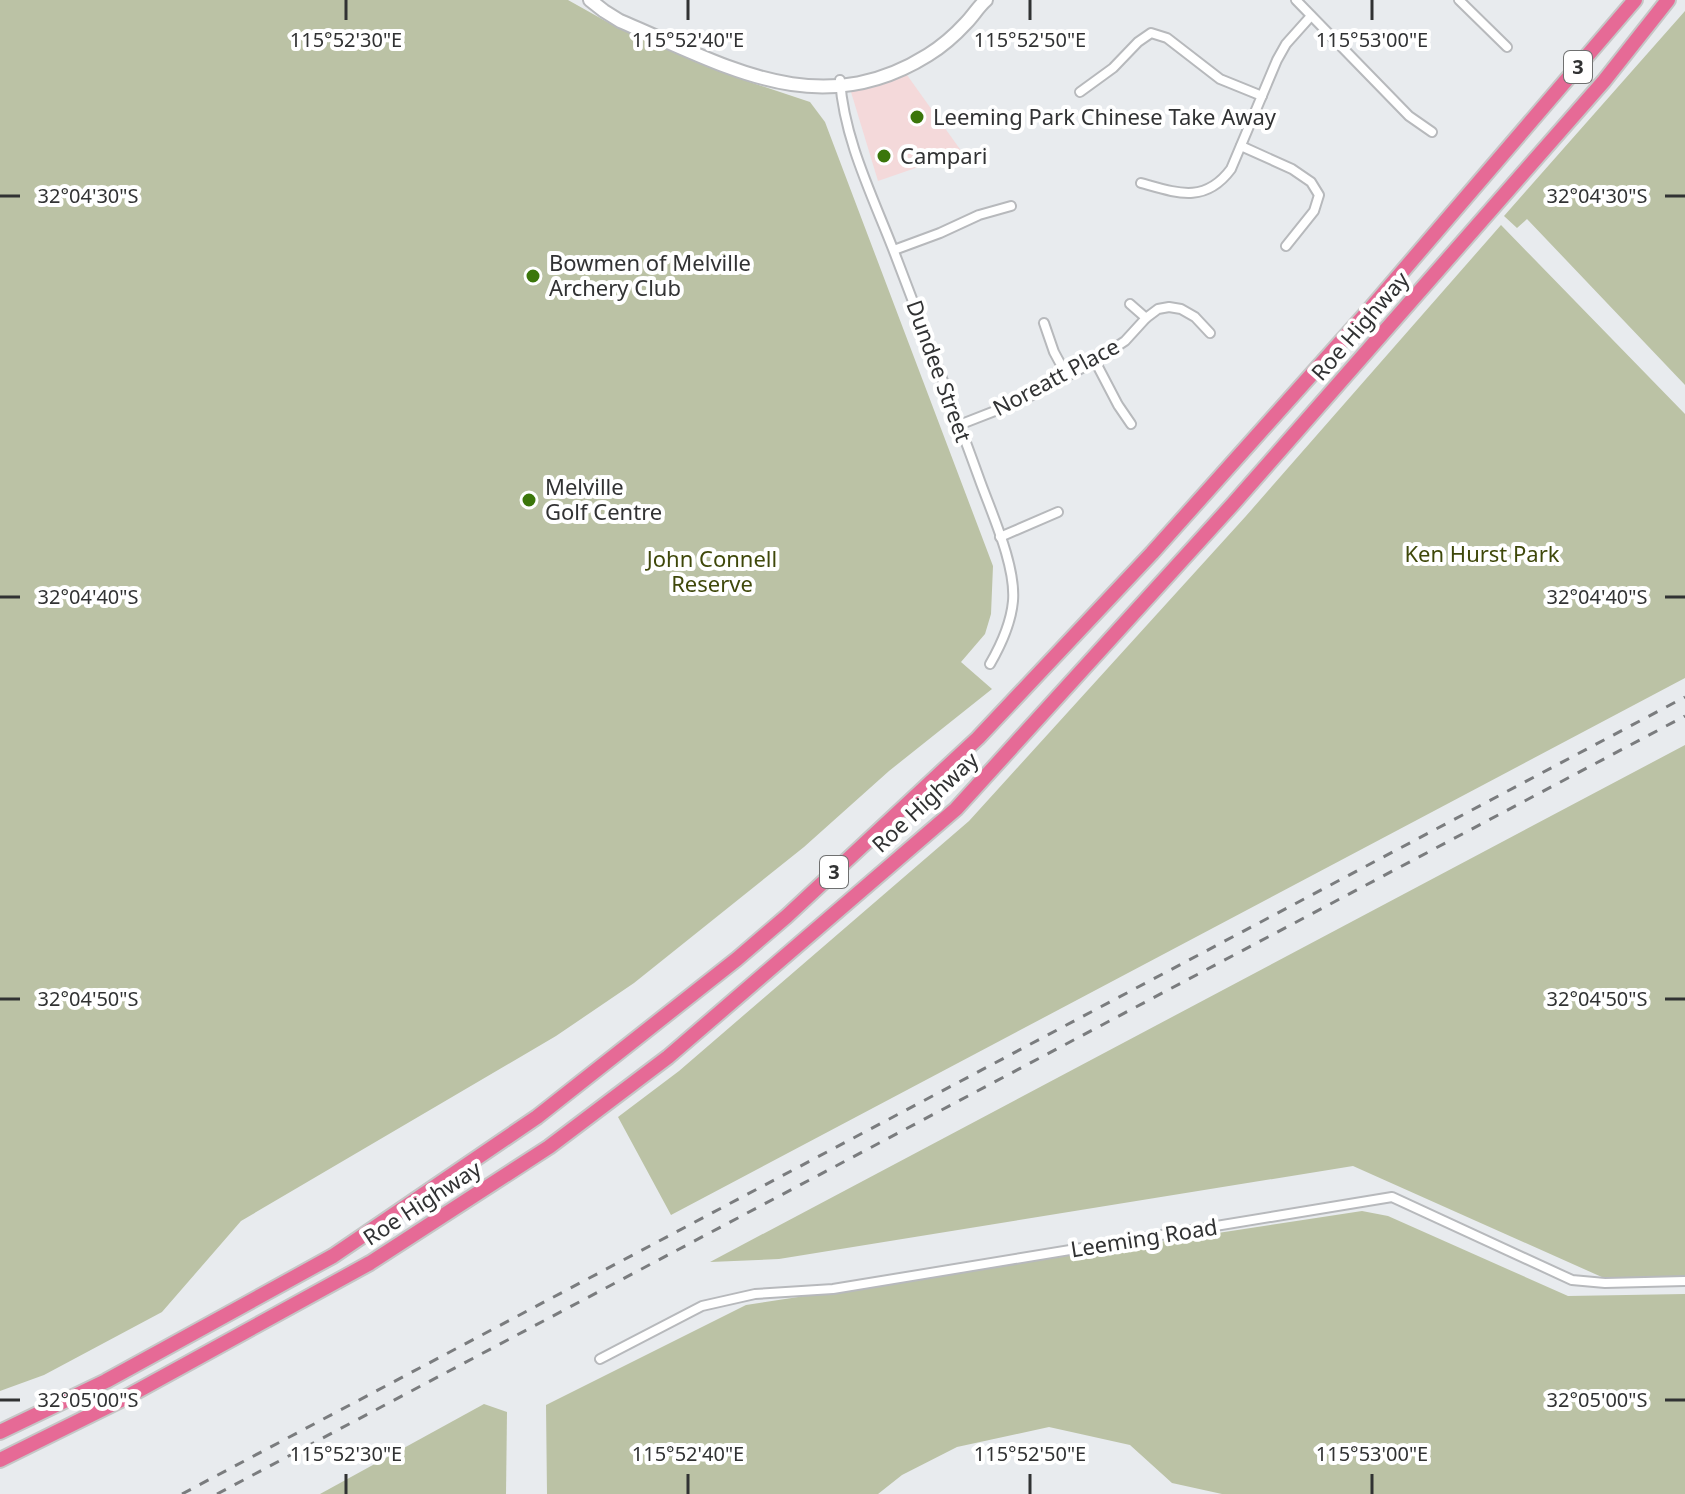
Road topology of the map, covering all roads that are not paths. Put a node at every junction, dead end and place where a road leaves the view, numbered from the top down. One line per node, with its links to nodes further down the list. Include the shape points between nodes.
1 (590, 0): 12 (main road, via 620,21 744,72 791,85)
2 (600, 0): 12 (main road, via 624,16 757,70)
3 (1296, 0): 9 (street)
4 (1459, 0): 10 (street)
5 (1635, 0): 34 (highway, Roe Highway / 3, via 1152,553 978,738 777,925 537,1117 333,1256 106,1381)
6 (1668, 0): 11 (highway, Roe Highway / 3)
7 (1680, 0): 11 (highway)
8 (981, 3): 12 (main road, via 898,64)
9 (1311, 16): 14 (street, via 1286,44); 15 (street, via 1409,116)
10 (1507, 47)
11 (1604, 81): 35 (highway, Roe Highway / 3, via 1233,504 956,809 680,1047 549,1147 370,1263)
12 (840, 83): 20 (street, Dundee Street, via 848,127)
13 (1080, 92): 14 (street, via 1151,33 1167,38 1220,79)
14 (1262, 96): 16 (street)
15 (1432, 132)
16 (1241, 146): 17 (street, via 1231,169 1212,188 1177,193); 19 (street, via 1292,169 1319,195 1314,211)
17 (1141, 183)
18 (1011, 206): 20 (street)
19 (1286, 246)
20 (894, 250): 28 (street, Dundee Street)
21 (1130, 304): 22 (street)
22 (1146, 318): 24 (street, via 1158,309 1181,309); 25 (street, Noreatt Place, via 1125,341)
23 (1044, 323): 26 (street)
24 (1210, 333)
25 (1095, 361): 26 (street, Noreatt Place); 27 (street)
26 (1067, 376): 28 (street, Noreatt Place)
27 (1131, 424)
28 (959, 425): 30 (street, Dundee Street)
29 (1058, 512): 30 (street)
30 (1000, 537): 31 (street, Dundee Street, via 1013,601)
31 (990, 664)
32 (1685, 1281): 33 (street, Leeming Road, via 1572,1280 1392,1197 833,1289 755,1294 702,1306)
33 (600, 1359)
34 (0, 1432)
35 (0, 1460)

